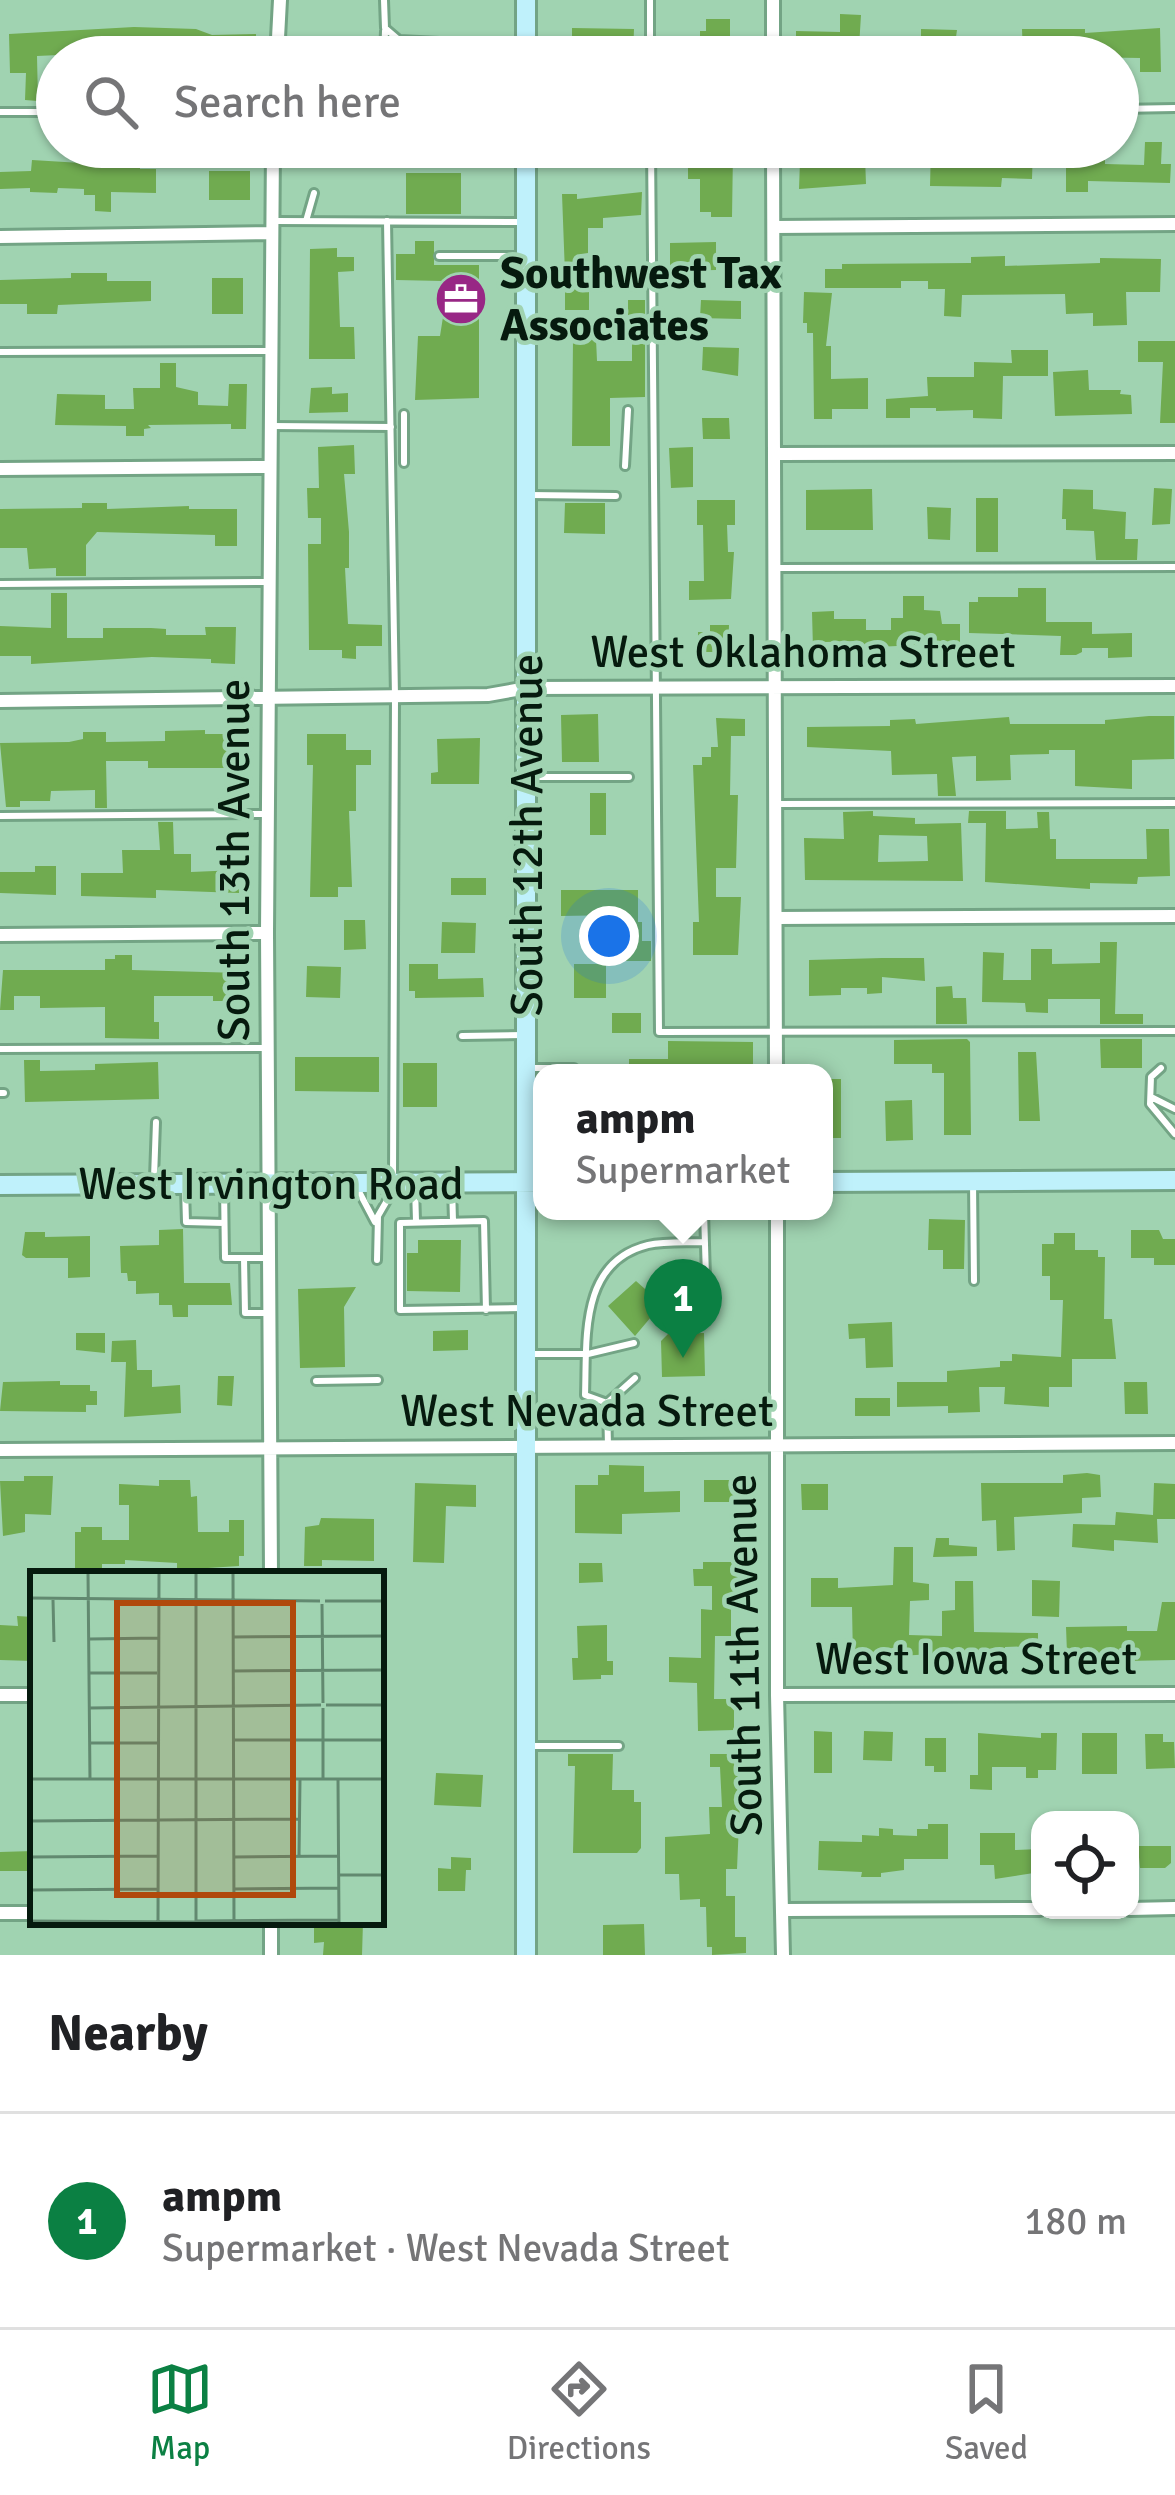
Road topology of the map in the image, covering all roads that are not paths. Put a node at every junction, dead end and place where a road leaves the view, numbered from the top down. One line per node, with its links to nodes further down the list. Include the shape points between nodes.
1 (280, 0): 7 (street)
2 (384, 0): 6 (lane)
3 (526, 0): 10 (main road)
4 (650, 0): 11 (lane)
5 (772, 0): 12 (street)
6 (385, 28): 8 (lane); 9 (lane)
7 (278, 36)
8 (385, 36)
9 (394, 36)
10 (526, 36)
11 (650, 36)
12 (773, 36)
13 (1139, 109): 14 (lane)
14 (1175, 109)
15 (0, 112): 16 (lane)
16 (36, 112)
17 (273, 168): 26 (street, South 13th Avenue)
18 (526, 168): 24 (main road, South 12th Avenue)
19 (651, 168): 55 (lane)
20 (773, 168): 27 (street)
21 (314, 193): 22 (lane)
22 (306, 220): 23 (lane); 26 (lane)
23 (387, 221): 24 (lane); 40 (lane)
24 (526, 223): 30 (main road, South 12th Avenue)
25 (1175, 224): 27 (street)
26 (272, 227): 28 (street); 35 (street, South 13th Avenue)
27 (773, 227): 42 (street)
28 (0, 236)
29 (440, 256): 30 (lane)
30 (526, 256): 31 (main road, South 12th Avenue)
31 (526, 281): 32 (lane); 34 (main road, South 12th Avenue)
32 (594, 281)
33 (594, 328): 34 (lane)
34 (526, 329): 47 (main road, South 12th Avenue)
35 (269, 351): 36 (lane); 39 (street, South 13th Avenue)
36 (0, 352)
37 (628, 410): 44 (lane)
38 (404, 415): 43 (lane)
39 (269, 426): 40 (lane); 45 (street, South 13th Avenue)
40 (392, 427): 57 (lane)
41 (1175, 453): 42 (street)
42 (775, 454): 50 (street)
43 (404, 463)
44 (625, 466)
45 (268, 467): 46 (street); 51 (street, South 13th Avenue)
46 (0, 469)
47 (527, 494): 48 (lane); 54 (main road, South 12th Avenue)
48 (616, 496)
49 (1175, 567): 50 (lane)
50 (775, 568): 56 (street)
51 (270, 582): 52 (lane); 58 (street, South 13th Avenue)
52 (0, 584)
53 (1175, 686): 56 (street, West Oklahoma Street)
54 (527, 688): 55 (street, West Oklahoma Street); 57 (street, West Oklahoma Street); 60 (main road, South 12th Avenue)
55 (655, 688): 56 (street, West Oklahoma Street); 71 (lane, via 659,1032)
56 (774, 688): 63 (street)
57 (395, 697): 58 (street, West Oklahoma Street); 88 (lane)
58 (272, 698): 59 (street, West Oklahoma Street); 64 (street, South 13th Avenue)
59 (0, 701)
60 (527, 777): 61 (lane); 72 (main road, South 12th Avenue)
61 (629, 777)
62 (1175, 803): 63 (lane)
63 (775, 804): 67 (street)
64 (271, 814): 65 (lane); 68 (street, South 13th Avenue)
65 (0, 816)
66 (1175, 916): 67 (street)
67 (776, 918): 71 (street)
68 (268, 933): 69 (street); 74 (street, South 13th Avenue)
69 (0, 935)
70 (1175, 1031): 71 (lane)
71 (776, 1034): 76 (street)
72 (526, 1035): 73 (lane); 77 (main road, South 12th Avenue)
73 (462, 1036)
74 (268, 1048): 75 (lane); 94 (street, South 13th Avenue)
75 (0, 1049)
76 (776, 1064)
77 (526, 1069): 78 (lane); 84 (main road, South 12th Avenue)
78 (533, 1069)
79 (1161, 1069): 80 (lane, via 1151,1077)
80 (1150, 1096): 81 (lane); 83 (lane)
81 (1175, 1109)
82 (156, 1122): 91 (lane)
83 (1175, 1134)
84 (533, 1169)
85 (1175, 1180): 87 (main road)
86 (833, 1181): 87 (main road)
87 (973, 1181): 108 (lane)
88 (402, 1183): 89 (main road, West Irvington Road); 95 (main road, West Irvington Road); 100 (lane); 103 (lane)
89 (452, 1183): 90 (main road, West Irvington Road); 101 (lane)
90 (533, 1183)
91 (154, 1184): 92 (main road, West Irvington Road); 96 (main road, West Irvington Road)
92 (185, 1184): 93 (main road, West Irvington Road); 102 (lane, via 186,1222)
93 (224, 1184): 94 (main road, West Irvington Road); 102 (lane)
94 (269, 1184): 95 (main road, West Irvington Road); 106 (street, South 13th Avenue)
95 (355, 1184): 103 (lane)
96 (0, 1185)
97 (533, 1199): 109 (main road, South 12th Avenue)
98 (704, 1220): 104 (lane)
99 (777, 1220): 121 (street, South 11th Avenue)
100 (416, 1222): 101 (lane); 110 (lane, via 400,1223 400,1310)
101 (453, 1222): 110 (lane, via 484,1221)
102 (224, 1223): 105 (lane, via 225,1258)
103 (376, 1225): 107 (lane)
104 (705, 1242): 111 (lane); 115 (lane, via 648,1245 617,1259 597,1280)
105 (244, 1258): 106 (lane); 112 (lane, via 245,1313)
106 (272, 1258): 112 (street, South 13th Avenue)
107 (376, 1260)
108 (974, 1281)
109 (526, 1308): 110 (lane); 114 (main road, South 12th Avenue)
110 (486, 1310)
111 (706, 1311)
112 (272, 1313): 124 (street, South 13th Avenue)
113 (634, 1342): 115 (lane)
114 (527, 1354): 115 (lane); 122 (main road, South 12th Avenue)
115 (586, 1354): 119 (lane, via 585,1395)
116 (634, 1378): 119 (lane)
117 (378, 1380): 118 (lane)
118 (316, 1381)
119 (607, 1403): 123 (lane)
120 (1175, 1443): 121 (street, West Nevada Street)
121 (778, 1445): 123 (street, West Nevada Street); 128 (street, South 11th Avenue)
122 (527, 1447): 123 (street, West Nevada Street); 124 (street, West Nevada Street); 129 (main road, South 12th Avenue)
123 (608, 1447)
124 (271, 1448): 125 (street, West Nevada Street); 126 (street, South 13th Avenue)
125 (0, 1450)
126 (271, 1571)
127 (1175, 1694): 128 (street, West Iowa Street)
128 (777, 1695): 134 (street, South 11th Avenue)
129 (526, 1746): 130 (lane); 135 (main road, South 12th Avenue)
130 (619, 1746)
131 (1175, 1908): 133 (street)
132 (1031, 1909): 134 (street)
133 (1139, 1909)
134 (784, 1910): 136 (street, South 11th Avenue)
135 (526, 1955)
136 (783, 1955)

